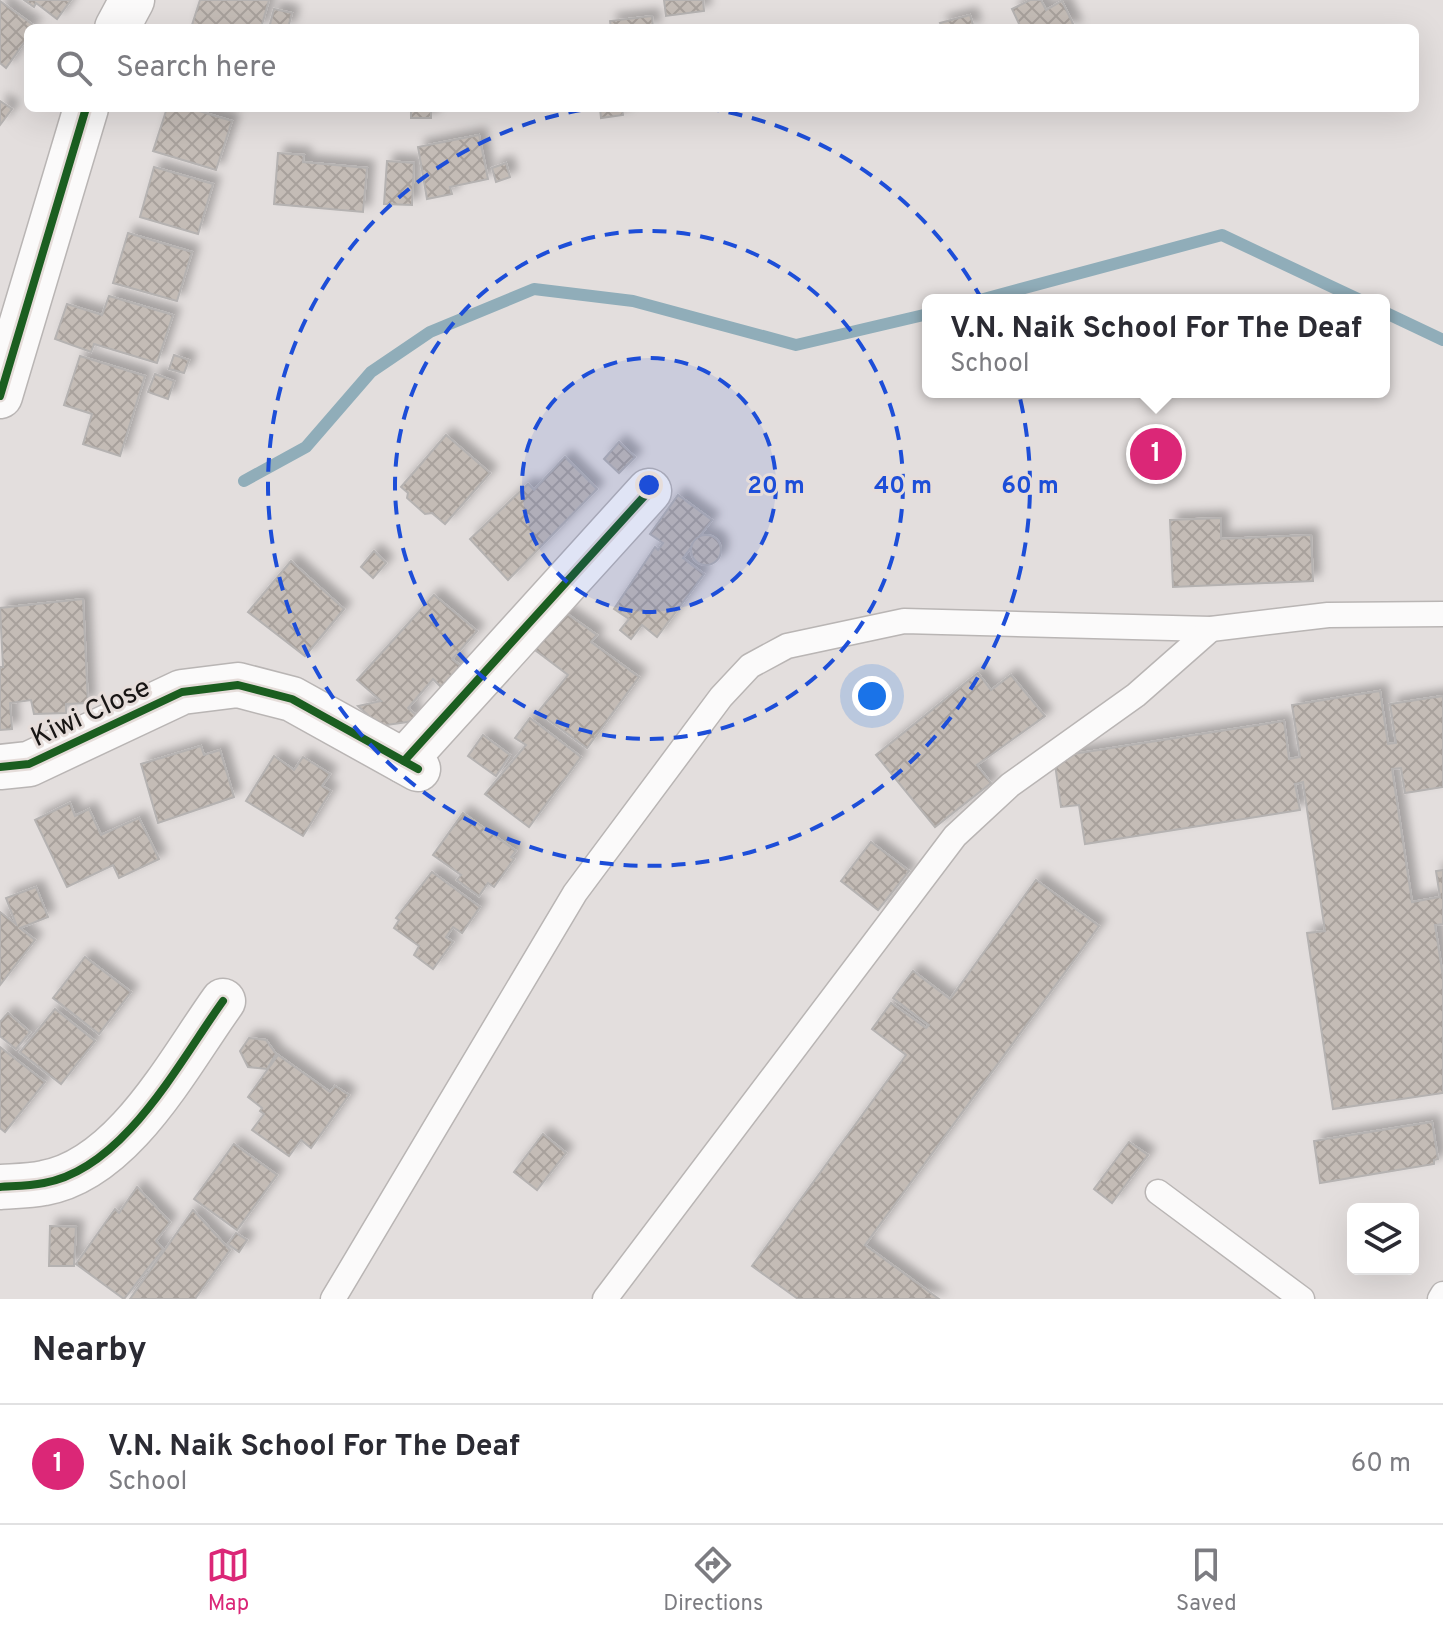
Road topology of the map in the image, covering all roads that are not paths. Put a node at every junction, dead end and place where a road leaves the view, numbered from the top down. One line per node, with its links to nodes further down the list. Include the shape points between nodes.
1 (132, 0): 2 (street)
2 (119, 24)
3 (85, 112): 4 (street)
4 (0, 396)
5 (649, 491): 8 (street, Kiwi Close, via 411,765 292,699 238,685 182,692 29,764)
6 (1443, 614): 7 (lane, via 1328,615)
7 (1211, 629): 13 (lane, via 904,621 787,646 750,666 669,764 575,893); 14 (lane, via 1136,695 1010,785 955,836)
8 (0, 767)
9 (223, 1001): 10 (street, via 130,1132 85,1166 46,1183)
10 (0, 1187)
11 (1158, 1192): 15 (lane)
12 (1443, 1294): 16 (lane)
13 (333, 1299)
14 (605, 1299)
15 (1302, 1299)
16 (1440, 1299)

